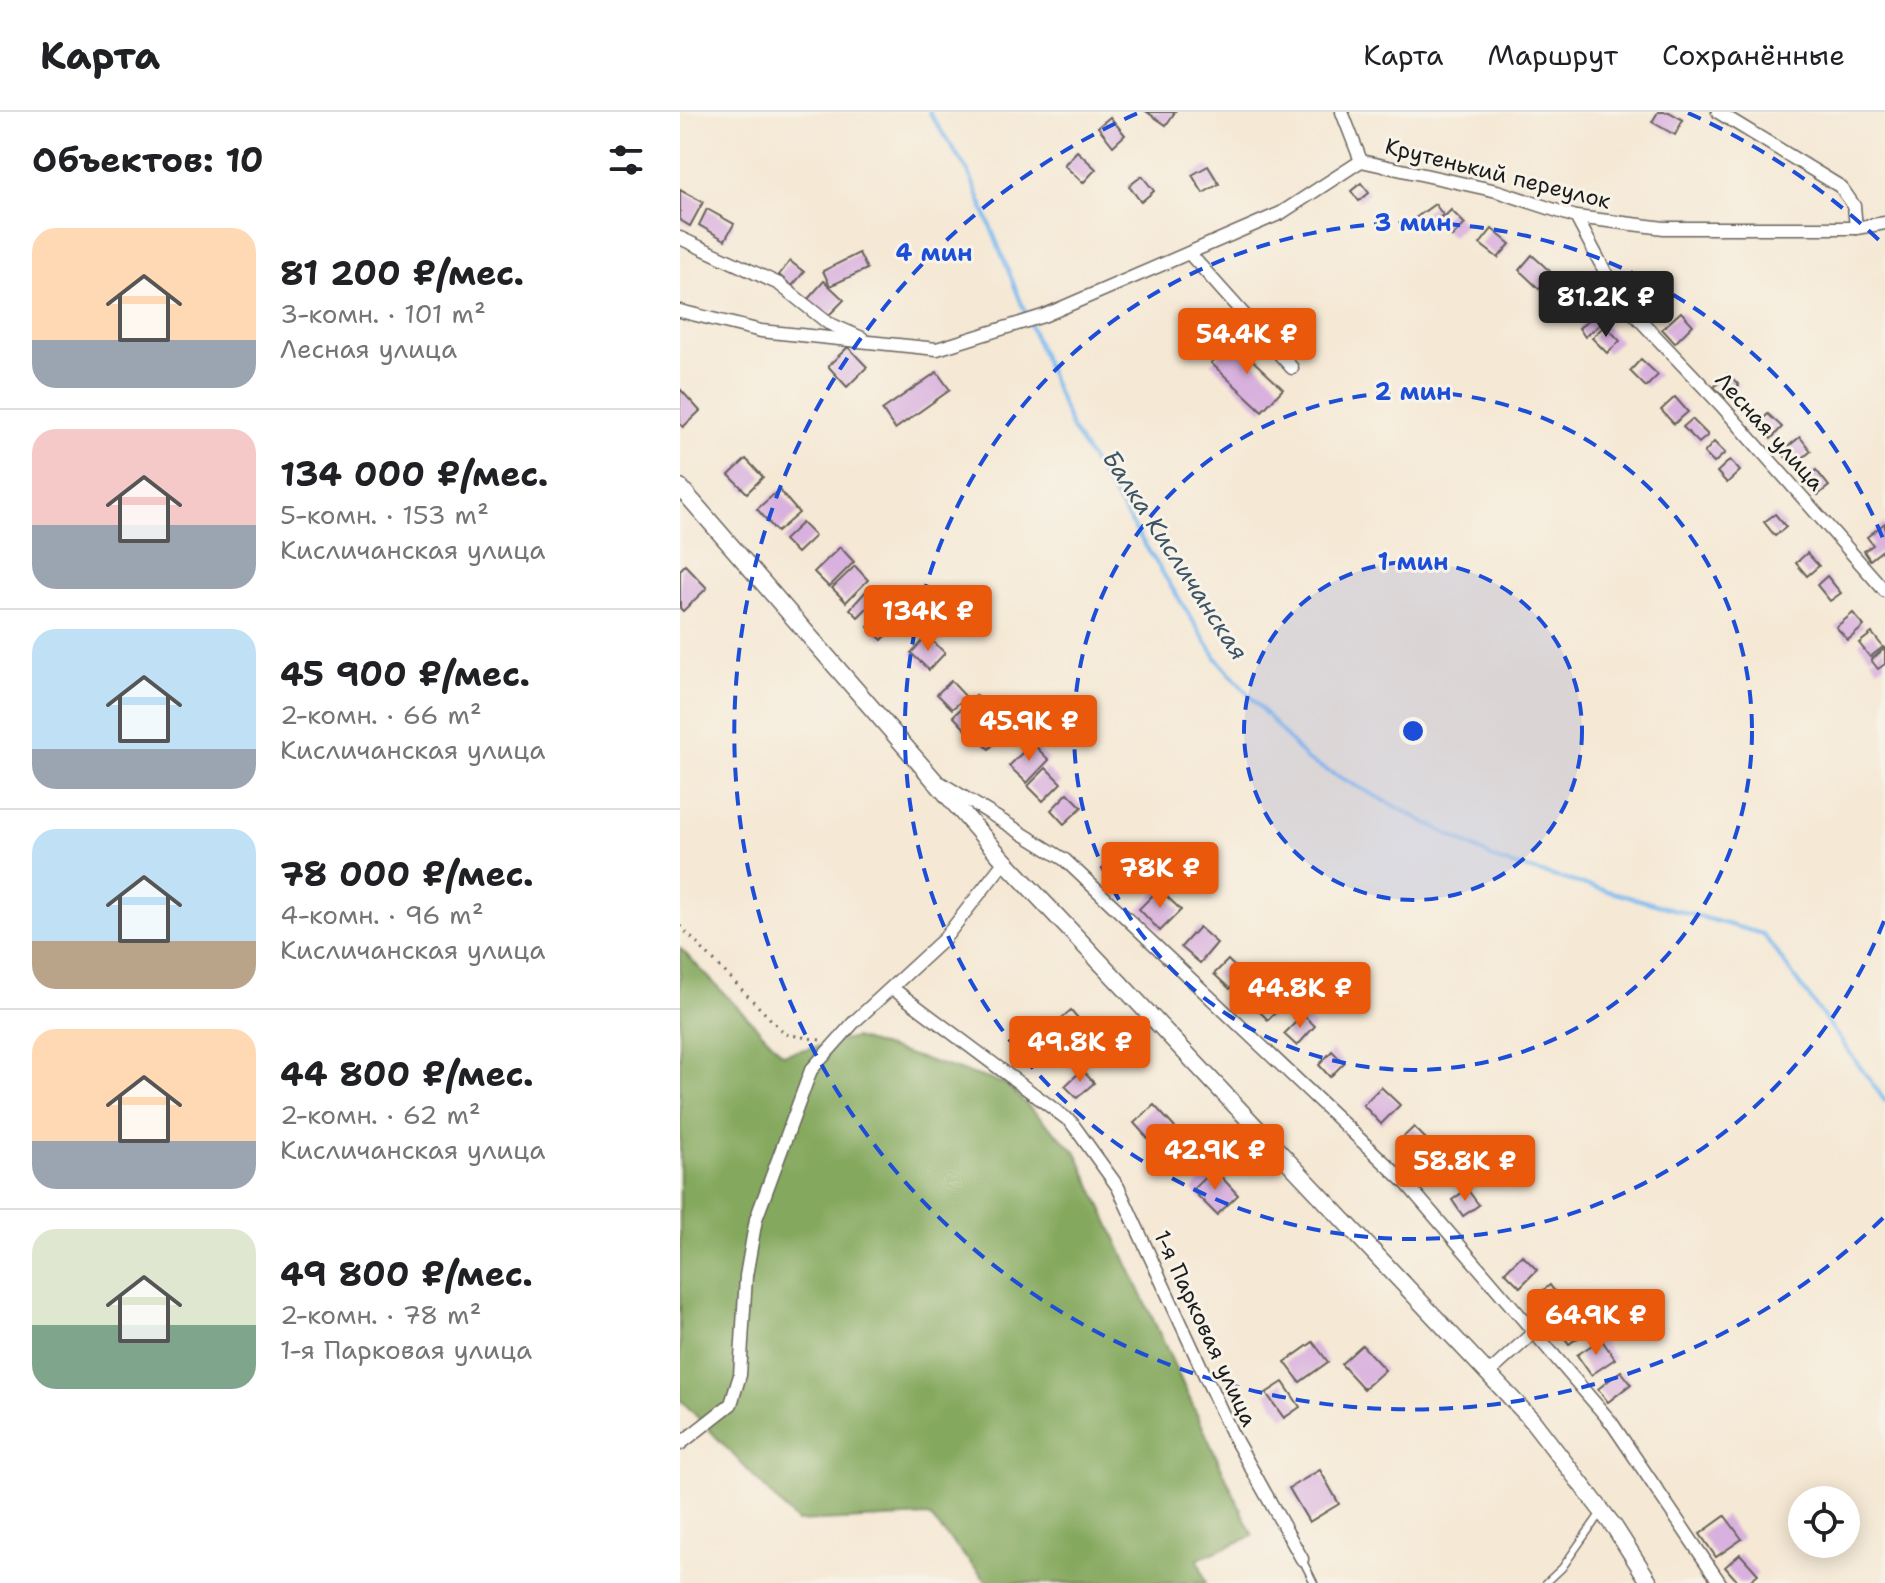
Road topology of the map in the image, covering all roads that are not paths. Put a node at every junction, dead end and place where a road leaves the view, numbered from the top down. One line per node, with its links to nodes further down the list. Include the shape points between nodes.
1 (1342, 112): 3 (street)
2 (1718, 112): 6 (street, via 1841,187 1854,206)
3 (1361, 161): 4 (street, Крутенький переулок, via 1497,191); 8 (street, Крутенький переулок, via 1281,213)
4 (1576, 217): 6 (street, Крутенький переулок, via 1664,228); 13 (street, Лесная улица, via 1619,298)
5 (1885, 223): 6 (street, Крутенький переулок)
6 (1856, 228)
7 (680, 238): 10 (street, via 779,284 828,323)
8 (1189, 253): 10 (street, Крутенький переулок, via 1043,316 937,349); 11 (street)
9 (680, 311): 10 (street, via 761,331)
10 (876, 344)
11 (1292, 368)
12 (680, 487): 14 (street)
13 (1885, 591)
14 (935, 779): 15 (street); 17 (street, via 1065,860 1407,1184)
15 (1005, 861): 16 (street, via 944,939); 18 (street)
16 (892, 988): 19 (street, via 811,1070 756,1219 746,1276 740,1375 731,1404); 21 (street, 1-я Парковая улица, via 1071,1122 1118,1187 1231,1432)
17 (1534, 1332): 18 (street); 25 (street, via 1611,1422)
18 (1488, 1374): 20 (street, via 1531,1419)
19 (680, 1444)
20 (1602, 1511): 23 (lane); 24 (street)
21 (1302, 1559): 22 (lane, 1-я Парковая улица)
22 (1314, 1583)
23 (1546, 1583)
24 (1650, 1583)
25 (1720, 1583)

